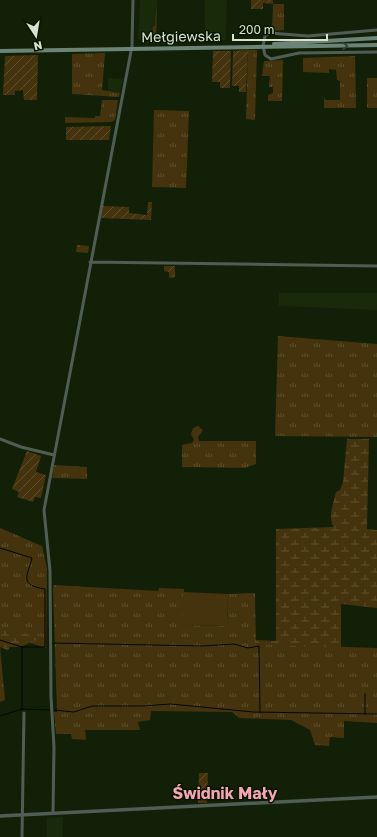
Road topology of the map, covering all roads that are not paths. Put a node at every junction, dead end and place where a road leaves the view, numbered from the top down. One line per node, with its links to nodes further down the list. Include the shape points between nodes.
1 (133, 0): 6 (street)
2 (377, 30): 5 (street, via 308,36 270,33 265,36)
3 (377, 38): 5 (main road)
4 (377, 45): 5 (main road, one-way to 4)
5 (263, 46): 6 (main road, Mełgiewska); 8 (street, via 265,55 271,59 304,53)
6 (131, 48): 7 (main road, Mełgiewska); 9 (street)
7 (0, 51)
8 (377, 52)
9 (90, 262): 10 (street); 12 (street)
10 (377, 266)
11 (0, 439): 12 (street)
12 (54, 455): 15 (street, via 43,515 50,571)
13 (24, 713): 16 (street)
14 (377, 797): 15 (street)
15 (53, 813): 16 (street)
16 (23, 814): 17 (street); 18 (street)
17 (0, 816)
18 (22, 837)

